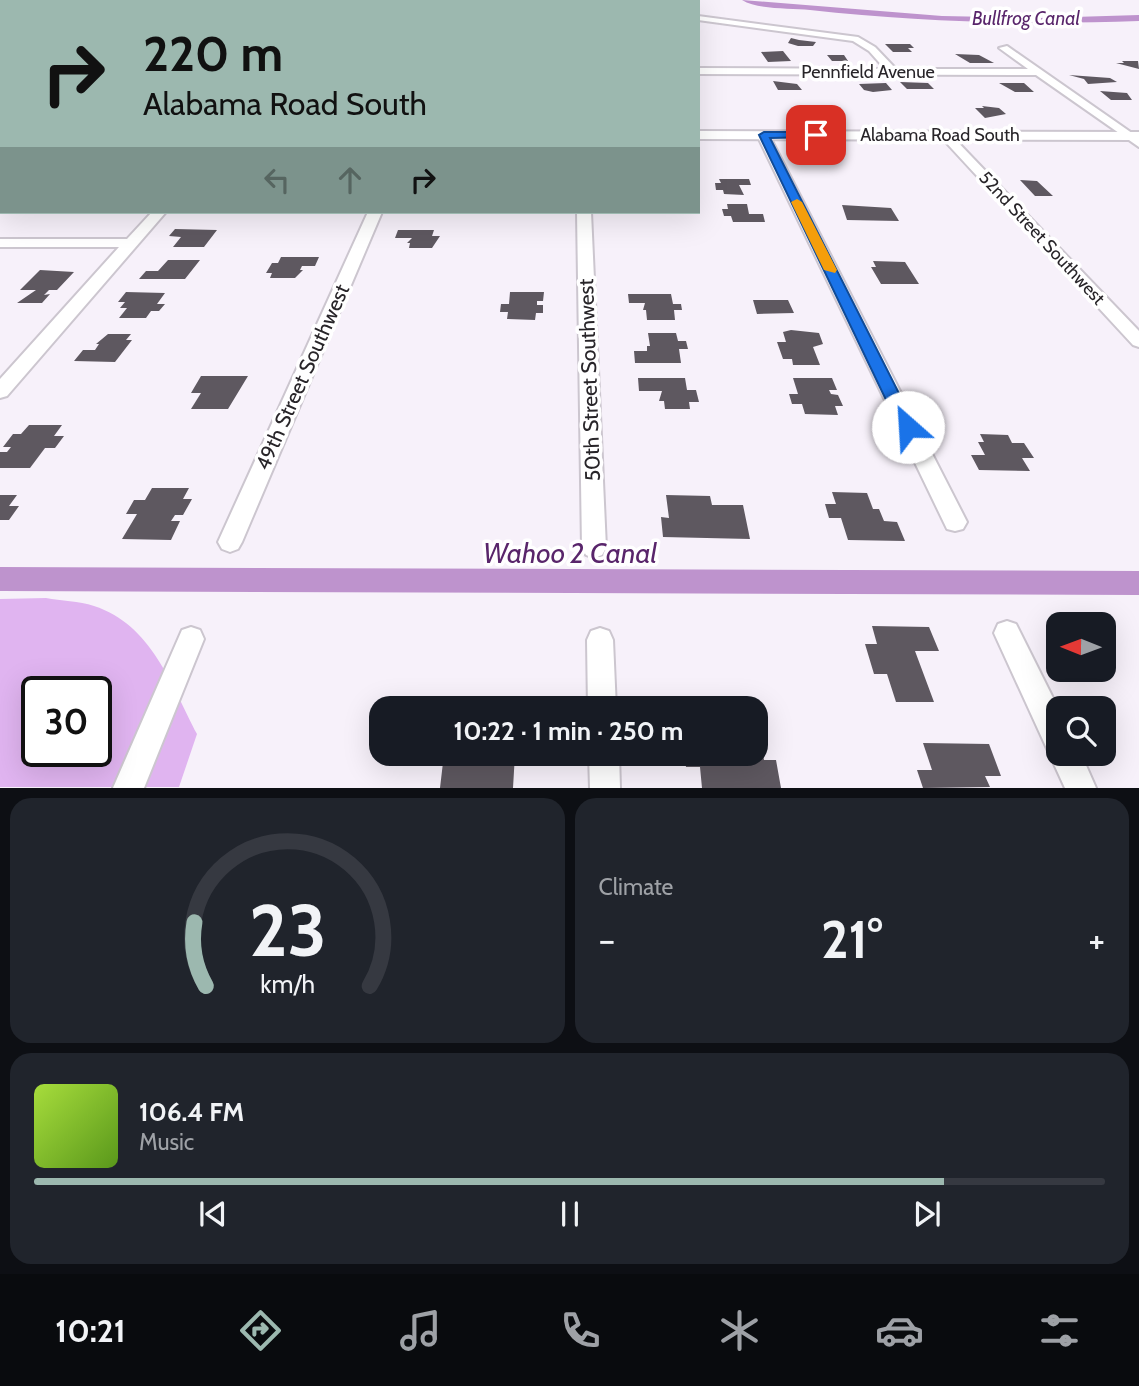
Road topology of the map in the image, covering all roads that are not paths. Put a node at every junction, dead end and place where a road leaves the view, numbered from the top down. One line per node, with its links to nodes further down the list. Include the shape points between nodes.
1 (700, 18): 4 (street, via 855,39)
2 (1004, 48): 5 (street)
3 (700, 71): 4 (street, Pennfield Avenue)
4 (893, 71): 5 (street, Pennfield Avenue)
5 (1037, 72): 9 (street)
6 (700, 135): 7 (street, Alabama Road South)
7 (764, 135): 8 (street, Alabama Road South); 17 (street)
8 (945, 135): 9 (street, Alabama Road South); 15 (street, 52nd Street Southwest)
9 (1136, 138)
10 (157, 214): 14 (street)
11 (374, 214): 18 (street, 49th Street Southwest)
12 (584, 214): 19 (street, 50th Street Southwest)
13 (0, 243): 14 (street)
14 (131, 243): 16 (street)
15 (1139, 341)
16 (0, 391)
17 (955, 522)
18 (230, 542)
19 (594, 548)
20 (1007, 634): 24 (street)
21 (191, 639): 27 (street)
22 (600, 640): 23 (street)
23 (602, 696)
24 (1046, 715)
25 (604, 766): 28 (street)
26 (1071, 766): 29 (street)
27 (128, 788)
28 (605, 788)
29 (1081, 788)

